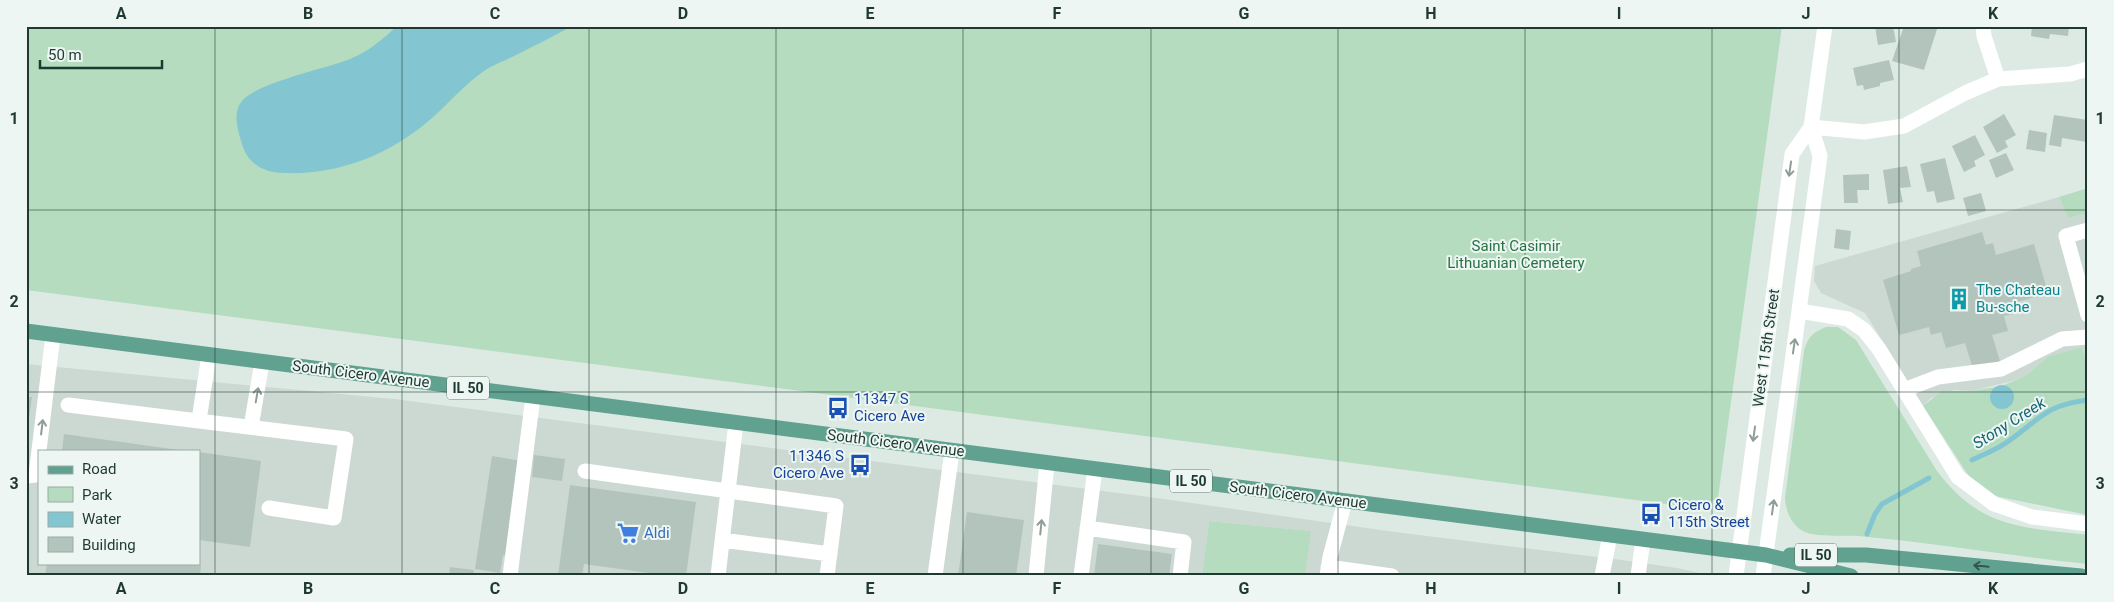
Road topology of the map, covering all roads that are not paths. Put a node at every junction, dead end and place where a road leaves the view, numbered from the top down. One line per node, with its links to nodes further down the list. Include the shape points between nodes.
1 (1825, 26): 5 (street, West 115th Street)
2 (1983, 26): 4 (street)
3 (2088, 69): 4 (street, via 2070,74)
4 (1998, 79): 5 (street, via 1904,126 1864,132)
5 (1811, 127): 7 (street, West 115th Street, via 1820,156); 33 (street, West 115th Street, one-way to 33, via 1792,154)
6 (2088, 230): 8 (street, via 2066,236)
7 (1799, 311): 14 (street, via 1848,319 1864,330); 35 (street, West 115th Street, one-way to 7)
8 (2088, 315)
9 (26, 332): 10 (main road, South Cicero Avenue / IL 50)
10 (53, 335): 12 (main road, South Cicero Avenue / IL 50); 24 (street, one-way to 10)
11 (2088, 337): 14 (street, via 2062,339 2002,369 1938,377)
12 (209, 355): 13 (main road, South Cicero Avenue / IL 50); 17 (street)
13 (262, 362): 15 (main road, South Cicero Avenue / IL 50); 19 (street, one-way to 13)
14 (1904, 390): 28 (street, via 1958,477 1994,504 2032,517)
15 (533, 397): 18 (main road, South Cicero Avenue / IL 50); 37 (street)
16 (68, 405): 17 (street)
17 (199, 420): 19 (street)
18 (736, 423): 20 (main road, South Cicero Avenue / IL 50); 25 (street)
19 (251, 427): 27 (street, via 346,439 334,518)
20 (952, 451): 21 (main road, South Cicero Avenue / IL 50); 40 (street)
21 (1047, 463): 22 (main road, South Cicero Avenue / IL 50); 41 (street, one-way to 21)
22 (1095, 469): 26 (main road, South Cicero Avenue / IL 50); 29 (street)
23 (585, 471): 25 (street)
24 (31, 475)
25 (728, 492): 31 (street); 34 (street, via 836,506)
26 (1345, 501): 30 (main road, South Cicero Avenue / IL 50); 36 (street)
27 (269, 508)
28 (2088, 524)
29 (1087, 528): 42 (street); 43 (street, via 1184,542)
30 (1610, 535): 32 (main road, South Cicero Avenue / IL 50); 45 (street)
31 (722, 540): 34 (street); 38 (street)
32 (1643, 540): 33 (main road, South Cicero Avenue / IL 50); 46 (street)
33 (1739, 552): 35 (main road, South Cicero Avenue / IL 50); 47 (street, West 115th Street)
34 (830, 554): 39 (street)
35 (1766, 555): 48 (street, West 115th Street); 49 (main road, IL 50); 50 (main road, IL 50, one-way to 35, via 1866,555)
36 (1328, 572): 44 (street)
37 (510, 576)
38 (718, 576)
39 (827, 576)
40 (935, 576)
41 (1036, 576)
42 (1081, 576)
43 (1180, 576)
44 (1392, 576)
45 (1602, 576)
46 (1638, 576)
47 (1736, 576)
48 (1763, 576)
49 (1851, 576)
50 (2082, 576)

